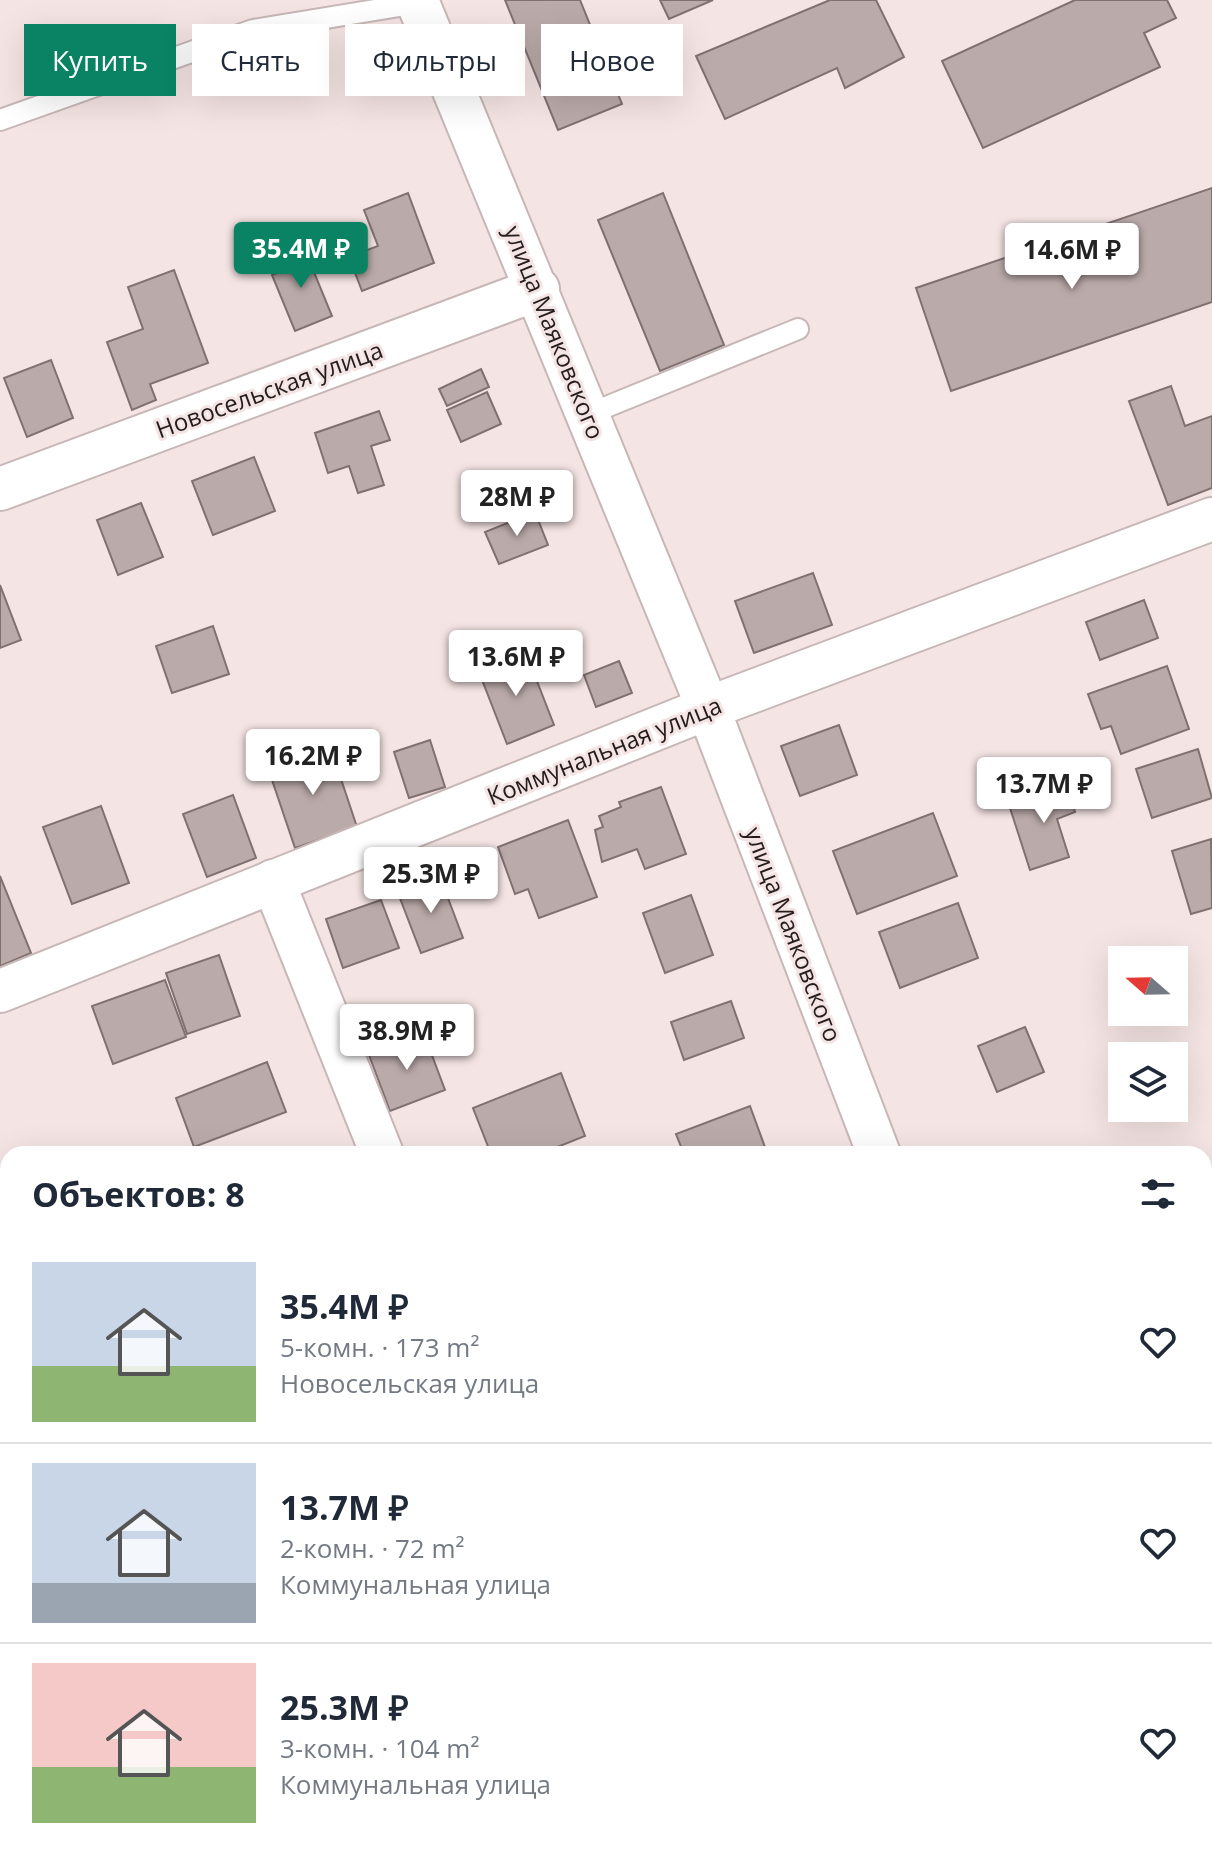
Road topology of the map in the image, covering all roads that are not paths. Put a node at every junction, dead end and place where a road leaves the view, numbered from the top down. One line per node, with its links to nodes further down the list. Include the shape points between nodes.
1 (418, 2): 2 (lane, via 253,30); 3 (street, улица Маяковского)
2 (0, 120)
3 (538, 289): 5 (street, улица Маяковского); 6 (street, Новосельская улица)
4 (798, 329): 5 (lane)
5 (589, 414): 8 (street, улица Маяковского)
6 (0, 489)
7 (1208, 534): 8 (street, Коммунальная улица)
8 (708, 708): 9 (street, Коммунальная улица); 12 (street, улица Маяковского)
9 (273, 881): 10 (street, Коммунальная улица); 11 (street)
10 (0, 991)
11 (379, 1146)
12 (876, 1146)

